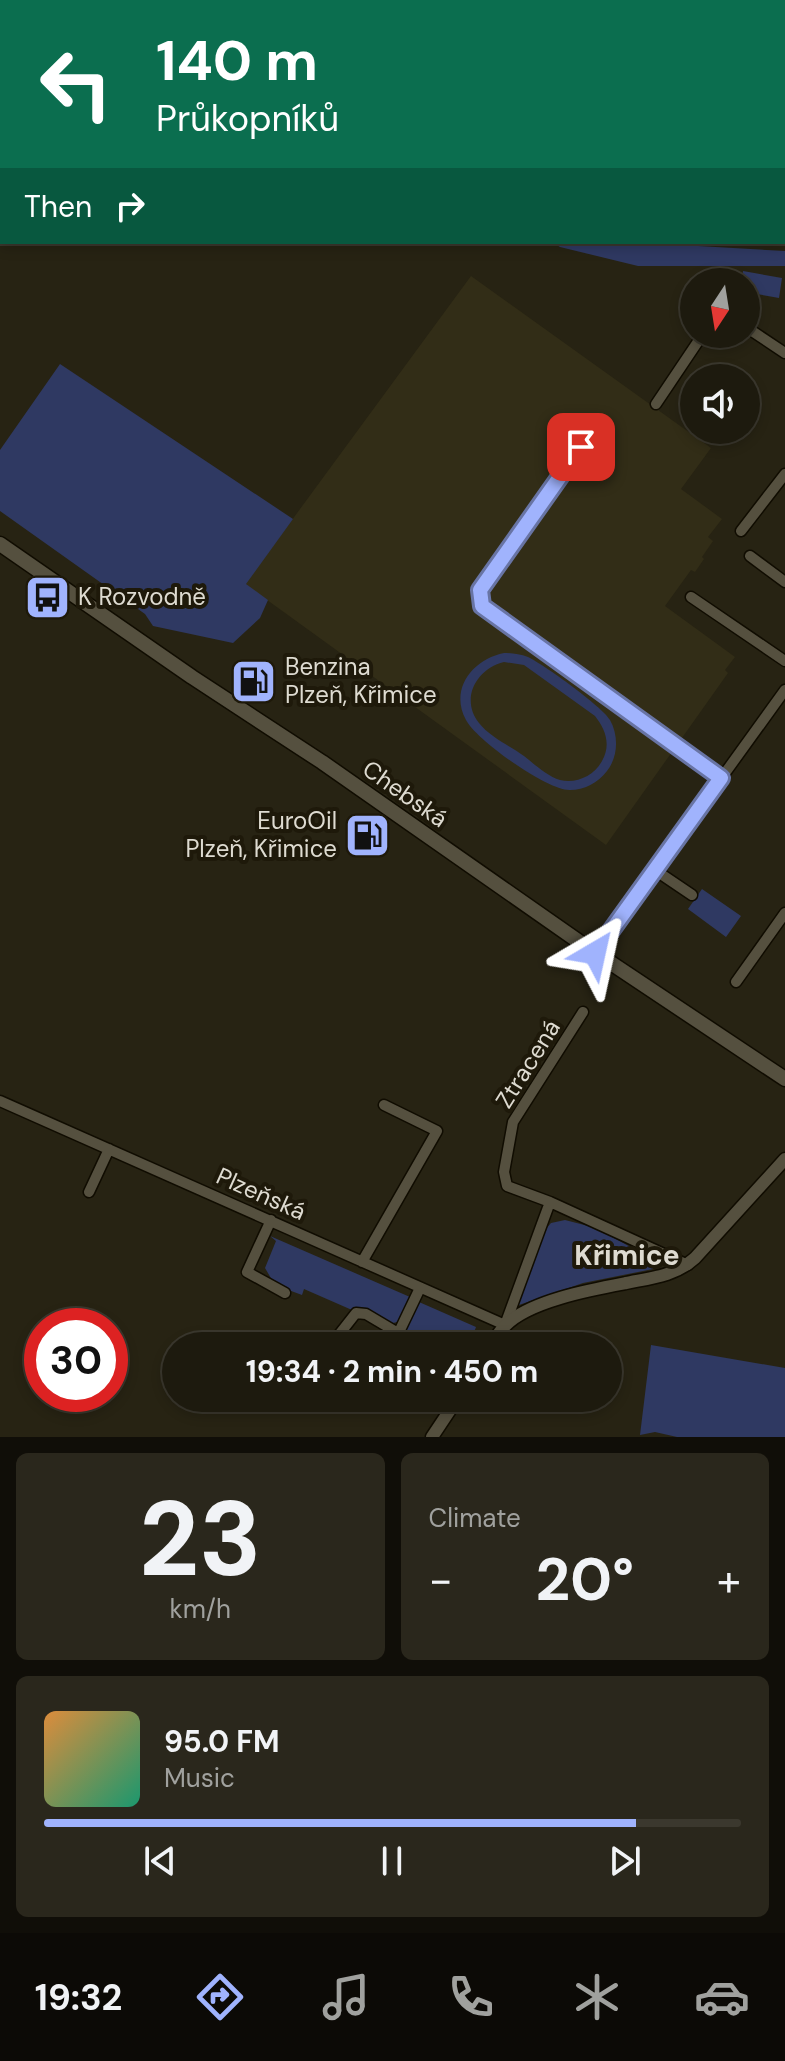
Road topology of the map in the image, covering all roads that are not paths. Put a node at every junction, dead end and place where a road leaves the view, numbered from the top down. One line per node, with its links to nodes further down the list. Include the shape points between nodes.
1 (760, 336): 3 (street)
2 (694, 348): 4 (street)
3 (785, 353)
4 (656, 404)
5 (595, 426): 14 (street, via 480,590 482,606)
6 (785, 474): 7 (street)
7 (741, 531)
8 (0, 544): 18 (main road, Chebská)
9 (750, 556): 10 (street)
10 (785, 582)
11 (691, 597): 12 (street)
12 (785, 661)
13 (785, 690): 14 (street)
14 (721, 778): 15 (street)
15 (655, 870): 16 (street); 18 (street)
16 (692, 895)
17 (785, 913): 19 (street)
18 (595, 953): 21 (main road, Chebská)
19 (736, 982)
20 (583, 1012): 27 (street, Ztracená, via 513,1122 504,1172 507,1186)
21 (785, 1079)
22 (0, 1101): 24 (street, Plzeňská)
23 (384, 1105): 29 (street, via 437,1131)
24 (109, 1149): 26 (street); 28 (street, Plzeňská)
25 (785, 1159): 30 (street)
26 (89, 1192)
27 (550, 1202): 30 (street); 33 (street)
28 (271, 1220): 29 (street, Plzeňská); 32 (street, via 247,1272)
29 (362, 1262): 31 (street, Plzeňská)
30 (691, 1262): 33 (street, via 663,1276 553,1300)
31 (420, 1288): 33 (street, Plzeňská); 35 (street)
32 (285, 1293)
33 (505, 1325): 36 (street)
34 (341, 1332): 35 (street, via 356,1313)
35 (399, 1332)
36 (500, 1332)
37 (449, 1412): 38 (street)
38 (432, 1437)

